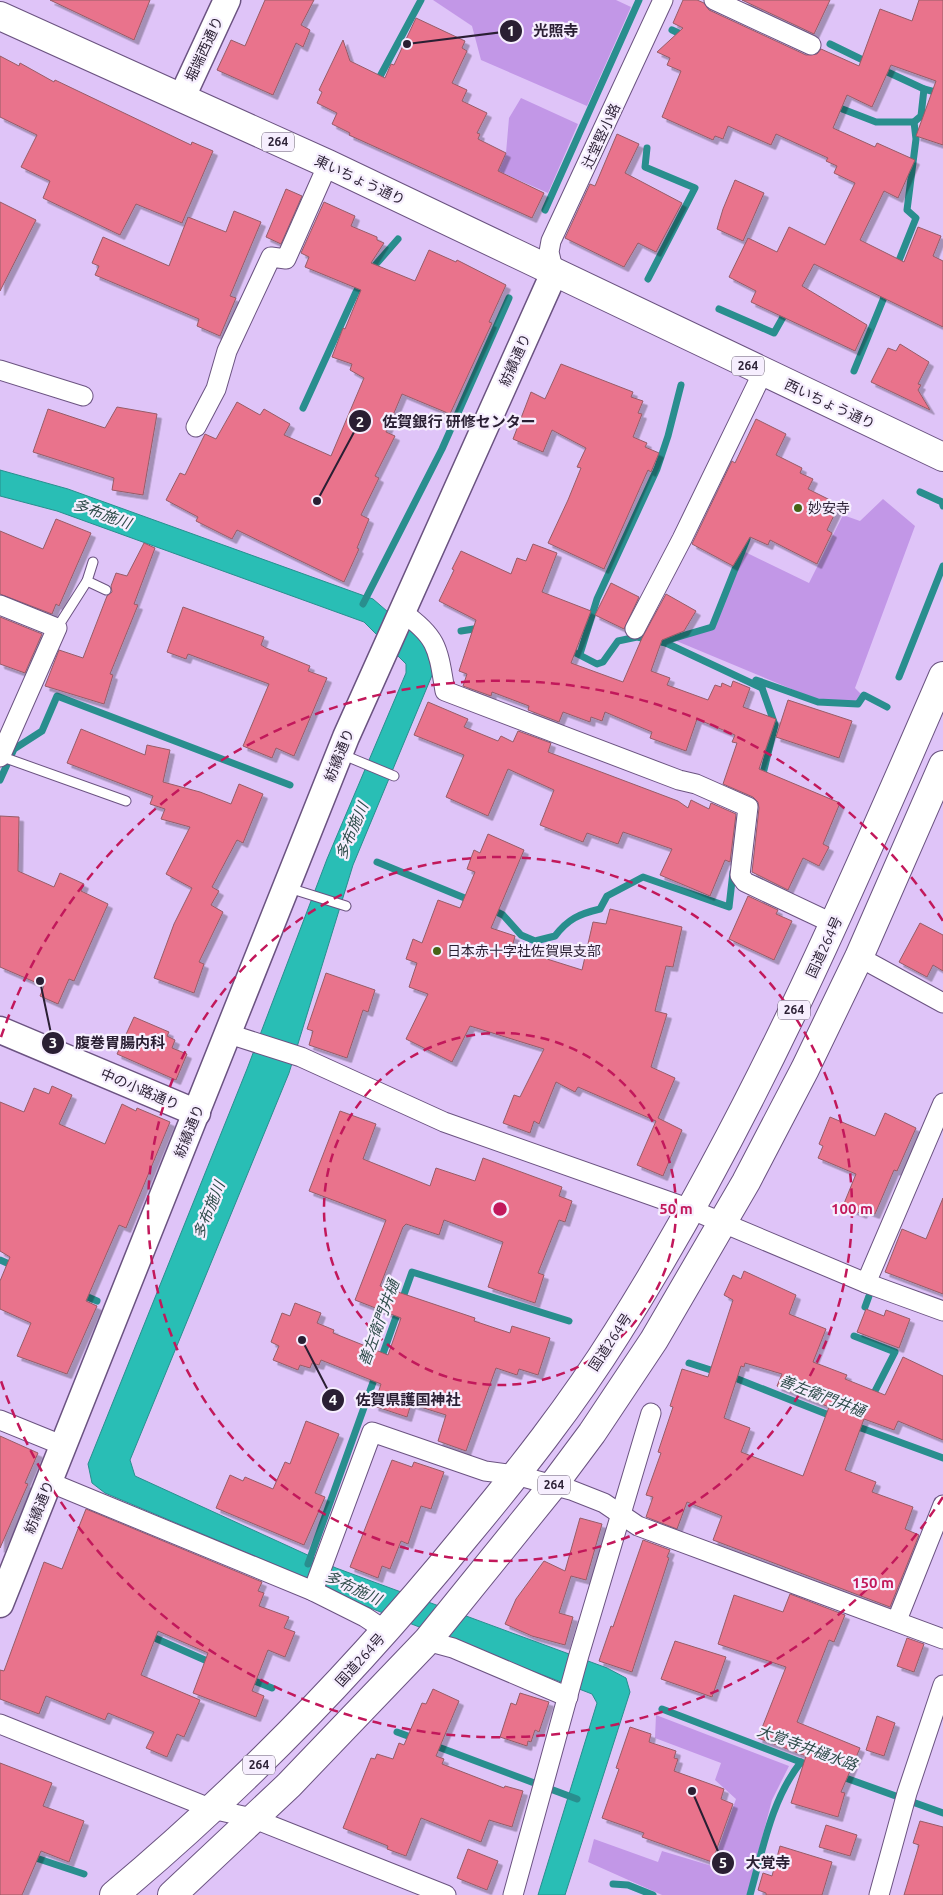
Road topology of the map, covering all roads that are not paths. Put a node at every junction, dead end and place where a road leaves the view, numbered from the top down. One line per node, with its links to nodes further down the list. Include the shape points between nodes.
1 (227, 0): 6 (street, 堀端西通り)
2 (663, 0): 8 (street, 辻堂竪小路, via 551,241 549,252)
3 (714, 0): 5 (street)
4 (0, 16): 6 (highway, 東いちょう通り / 264)
5 (811, 45)
6 (182, 97): 7 (highway, 東いちょう通り / 264)
7 (328, 164): 8 (highway, 東いちょう通り / 264); 12 (street, via 286,259 271,257 227,351 216,389)
8 (554, 273): 10 (highway, 西いちょう通り / 264); 18 (street, 紡績通り)
9 (0, 370): 11 (street)
10 (763, 372): 13 (highway, 西いちょう通り / 264); 20 (street)
11 (83, 396)
12 (196, 427)
13 (943, 457)
14 (93, 562): 15 (lane)
15 (87, 581): 16 (lane); 19 (lane)
16 (106, 590)
17 (0, 605): 19 (street)
18 (402, 612): 23 (street, 紡績通り, via 381,660); 29 (street, via 419,624 435,642 445,690 696,784 748,807 740,875 745,882)
19 (58, 628): 22 (street)
20 (635, 629)
21 (943, 676): 29 (highway, 国道264号 / 264)
22 (6, 758): 26 (lane)
23 (351, 758): 25 (lane); 27 (street, 紡績通り)
24 (943, 765): 30 (highway, 264)
25 (394, 776)
26 (126, 801)
27 (298, 891): 28 (lane); 33 (street, 紡績通り)
28 (346, 906)
29 (834, 924): 36 (highway, 国道264号 / 264, via 774,1054)
30 (859, 957): 31 (street); 37 (highway, 264, via 805,1069)
31 (943, 1003)
32 (0, 1030): 35 (street, 中の小路通り)
33 (240, 1038): 35 (street, 紡績通り); 36 (street, via 301,1057 444,1122)
34 (943, 1103): 38 (street)
35 (196, 1113): 42 (street, 紡績通り)
36 (690, 1209): 37 (street); 43 (highway, 国道264号 / 264, via 614,1338 564,1413)
37 (721, 1223): 38 (street); 45 (highway, 264, via 648,1349)
38 (866, 1283): 39 (street)
39 (943, 1311)
40 (651, 1413): 47 (street)
41 (0, 1420): 42 (street)
42 (64, 1446): 44 (street, 紡績通り)
43 (516, 1475): 45 (street); 48 (street, via 485,1471 372,1432); 51 (highway, 国道264号 / 264)
44 (49, 1482): 48 (street); 49 (street, 紡績通り)
45 (554, 1484): 47 (street, via 604,1503); 53 (highway, 264)
46 (943, 1505): 50 (street)
47 (622, 1514): 50 (street, via 638,1526); 55 (street)
48 (313, 1591): 51 (street)
49 (0, 1604)
50 (897, 1620): 52 (street)
51 (390, 1627): 57 (highway, 国道264号 / 264, via 329,1694)
52 (943, 1639)
53 (428, 1641): 55 (street); 58 (highway, 264, via 289,1785)
54 (943, 1685): 63 (street)
55 (569, 1694): 62 (street)
56 (0, 1724): 57 (street)
57 (212, 1809): 58 (street); 59 (highway, 国道264号 / 264)
58 (252, 1818): 60 (highway, 264); 61 (street)
59 (114, 1895)
60 (172, 1895)
61 (446, 1895)
62 (513, 1895)
63 (879, 1895)

